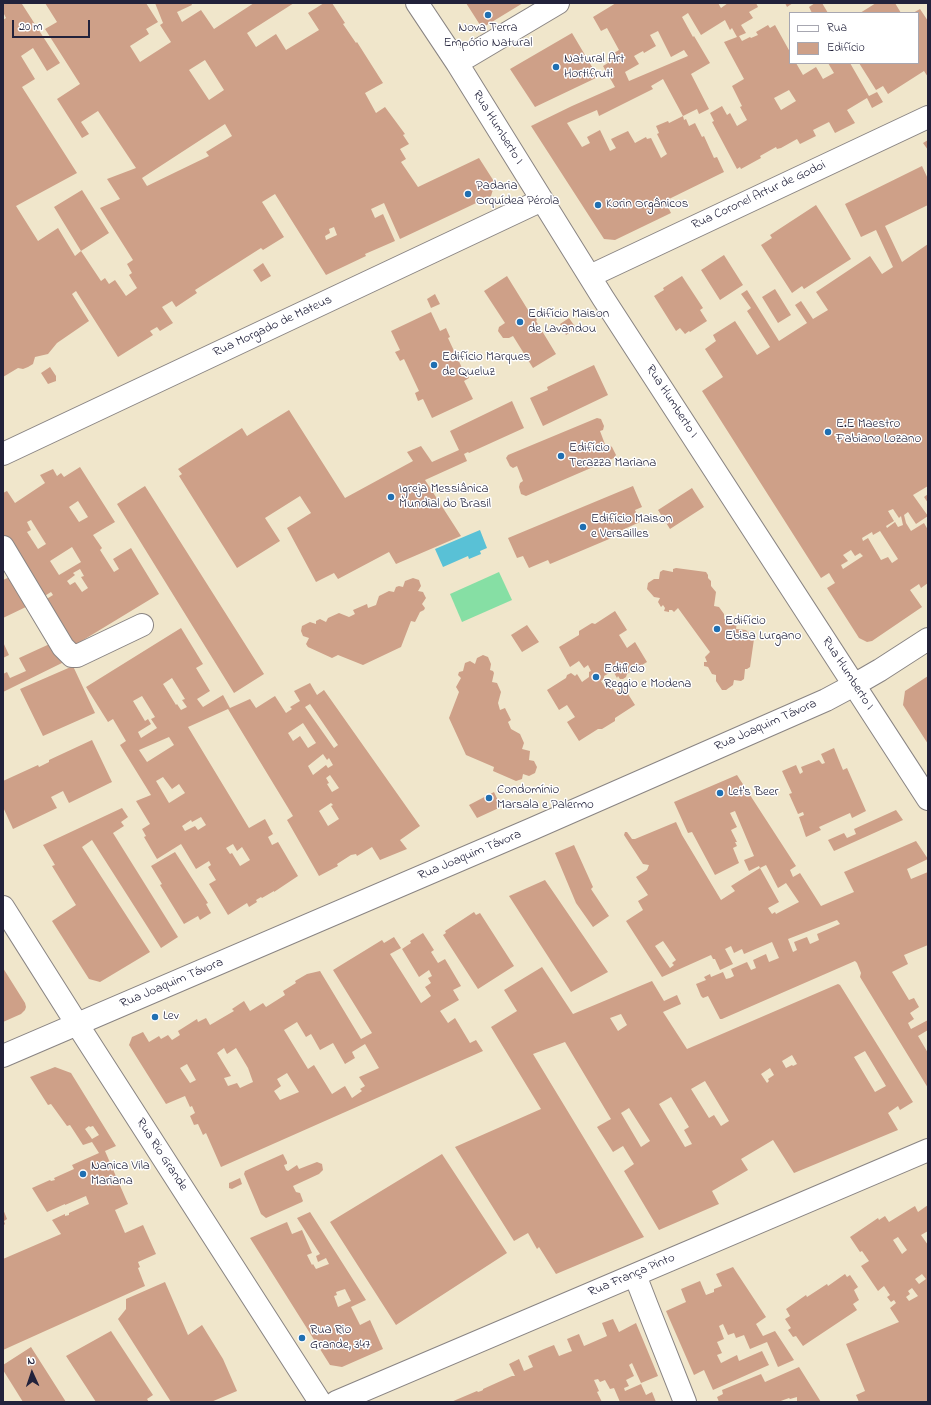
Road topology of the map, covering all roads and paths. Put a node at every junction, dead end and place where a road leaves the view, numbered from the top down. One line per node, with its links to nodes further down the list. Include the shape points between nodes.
1 (417, 3): 3 (street, Rua Humberto I)
2 (558, 3): 3 (street)
3 (457, 63): 5 (street, Rua Humberto I)
4 (928, 117): 6 (street, Rua Coronel Artur de Godoi)
5 (542, 200): 6 (street, Rua Humberto I); 7 (street, Rua Morgado de Mateus)
6 (590, 276): 11 (street, Rua Humberto I)
7 (3, 454)
8 (3, 547): 9 (street, via 63,647 72,656 77,656)
9 (142, 625)
10 (928, 639): 11 (street, Rua Joaquim Távora)
11 (854, 686): 12 (street, Rua Humberto I); 14 (street, Rua Joaquim Távora, via 539,826)
12 (928, 799)
13 (3, 906): 14 (street, Rua Rio Grande)
14 (77, 1024): 15 (street, Rua Joaquim Távora); 18 (street, Rua Rio Grande)
15 (3, 1056)
16 (928, 1150): 17 (street, Rua França Pinto)
17 (635, 1274): 19 (street, Rua França Pinto); 20 (street)
18 (320, 1402)
19 (336, 1402)
20 (685, 1402)

